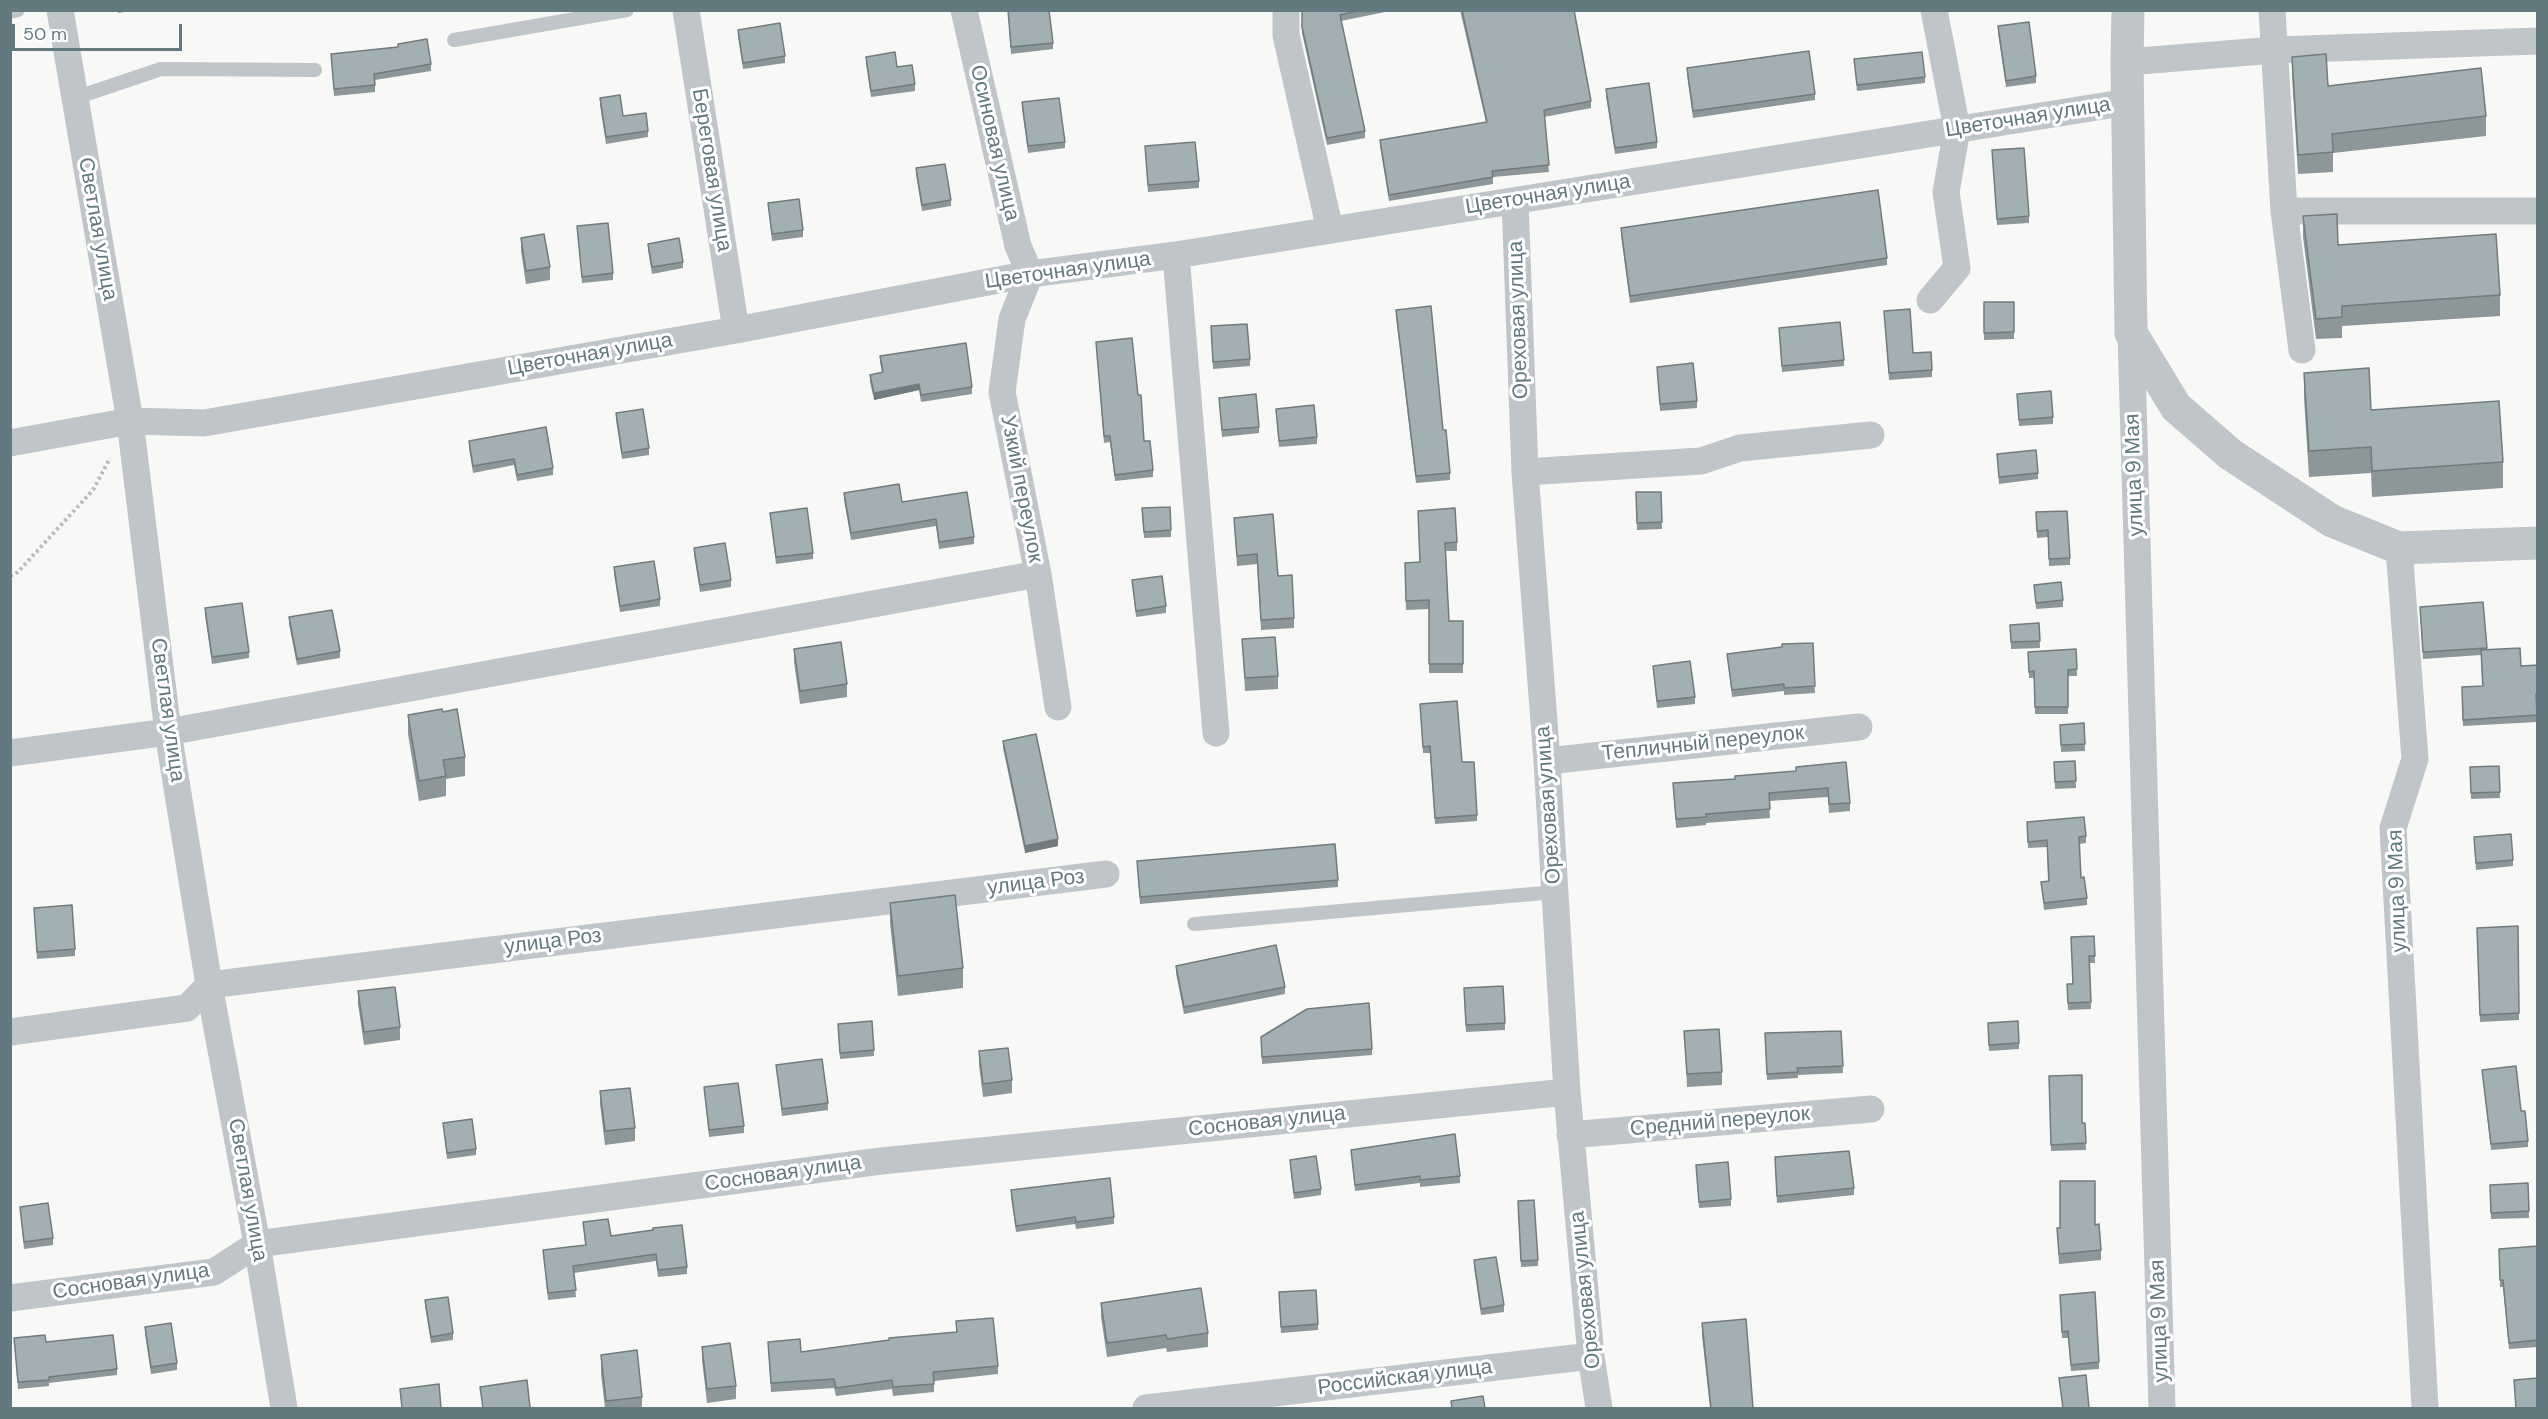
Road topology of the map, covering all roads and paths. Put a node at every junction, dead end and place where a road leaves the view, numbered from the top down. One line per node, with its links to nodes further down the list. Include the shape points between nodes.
1 (18, 10): 10 (lane)
2 (60, 10): 16 (street, Светлая улица)
3 (627, 10): 11 (lane)
4 (686, 10): 26 (street, Береговая улица)
5 (963, 10): 24 (street, Осиновая улица, via 1017,246)
6 (1286, 10): 22 (street, via 1286,35)
7 (1934, 10): 18 (street)
8 (2128, 10): 14 (street, улица 9 Мая)
9 (2272, 10): 13 (street)
10 (10, 12)
11 (454, 40)
12 (2538, 41): 13 (street)
13 (2275, 50): 14 (street); 20 (street)
14 (2127, 62): 17 (street, улица 9 Мая)
15 (315, 70): 16 (lane, via 161,69)
16 (75, 98): 29 (street, Светлая улица)
17 (2128, 102): 18 (street, Цветочная улица); 27 (street, улица 9 Мая)
18 (1957, 129): 19 (street, Цветочная улица); 25 (street, via 1946,192 1957,268)
19 (1515, 201): 22 (street, Цветочная улица); 32 (street, Ореховая улица)
20 (2284, 211): 21 (street); 28 (street)
21 (2538, 212)
22 (1330, 231): 23 (street, Цветочная улица)
23 (1176, 255): 24 (street, Цветочная улица); 40 (street)
24 (1030, 274): 26 (street, Цветочная улица); 35 (street, Узкий переулок, via 1012,319 1002,392)
25 (1930, 300)
26 (736, 330): 29 (street, Цветочная улица, via 204,423)
27 (2131, 333): 34 (street, улица 9 Мая, via 2176,406 2230,454 2332,521); 57 (street, улица 9 Мая)
28 (2302, 350)
29 (130, 421): 31 (street, Цветочная улица); 36 (path, via 93,490); 39 (street, Светлая улица)
30 (1871, 435): 32 (street, via 1740,448 1701,461)
31 (11, 438)
32 (1525, 472): 42 (street, Ореховая улица)
33 (2538, 543): 34 (street)
34 (2399, 548): 58 (street, улица 9 Мая, via 2415,759 2393,828)
35 (1038, 574): 37 (street, Узкий переулок); 39 (street)
36 (10, 576)
37 (1058, 707)
38 (1859, 727): 42 (street, Тепличный переулок)
39 (168, 732): 41 (street); 46 (street, Светлая улица)
40 (1216, 733)
41 (10, 753)
42 (1547, 761): 44 (street, Ореховая улица)
43 (1106, 874): 46 (street, улица Роз)
44 (1555, 892): 45 (lane); 48 (street, Ореховая улица)
45 (1194, 924)
46 (209, 985): 47 (street, via 187,1008); 51 (street, Светлая улица)
47 (10, 1032)
48 (1567, 1092): 50 (street, Ореховая улица); 51 (street, Сосновая улица, via 881,1161)
49 (1870, 1109): 50 (street, Средний переулок)
50 (1570, 1135): 53 (street, Ореховая улица)
51 (257, 1244): 52 (street, Сосновая улица, via 214,1272); 54 (street, Светлая улица)
52 (10, 1298)
53 (1591, 1356): 55 (street, Российская улица); 56 (street, Ореховая улица)
54 (284, 1408)
55 (1146, 1408)
56 (1599, 1408)
57 (2162, 1408)
58 (2425, 1408)

